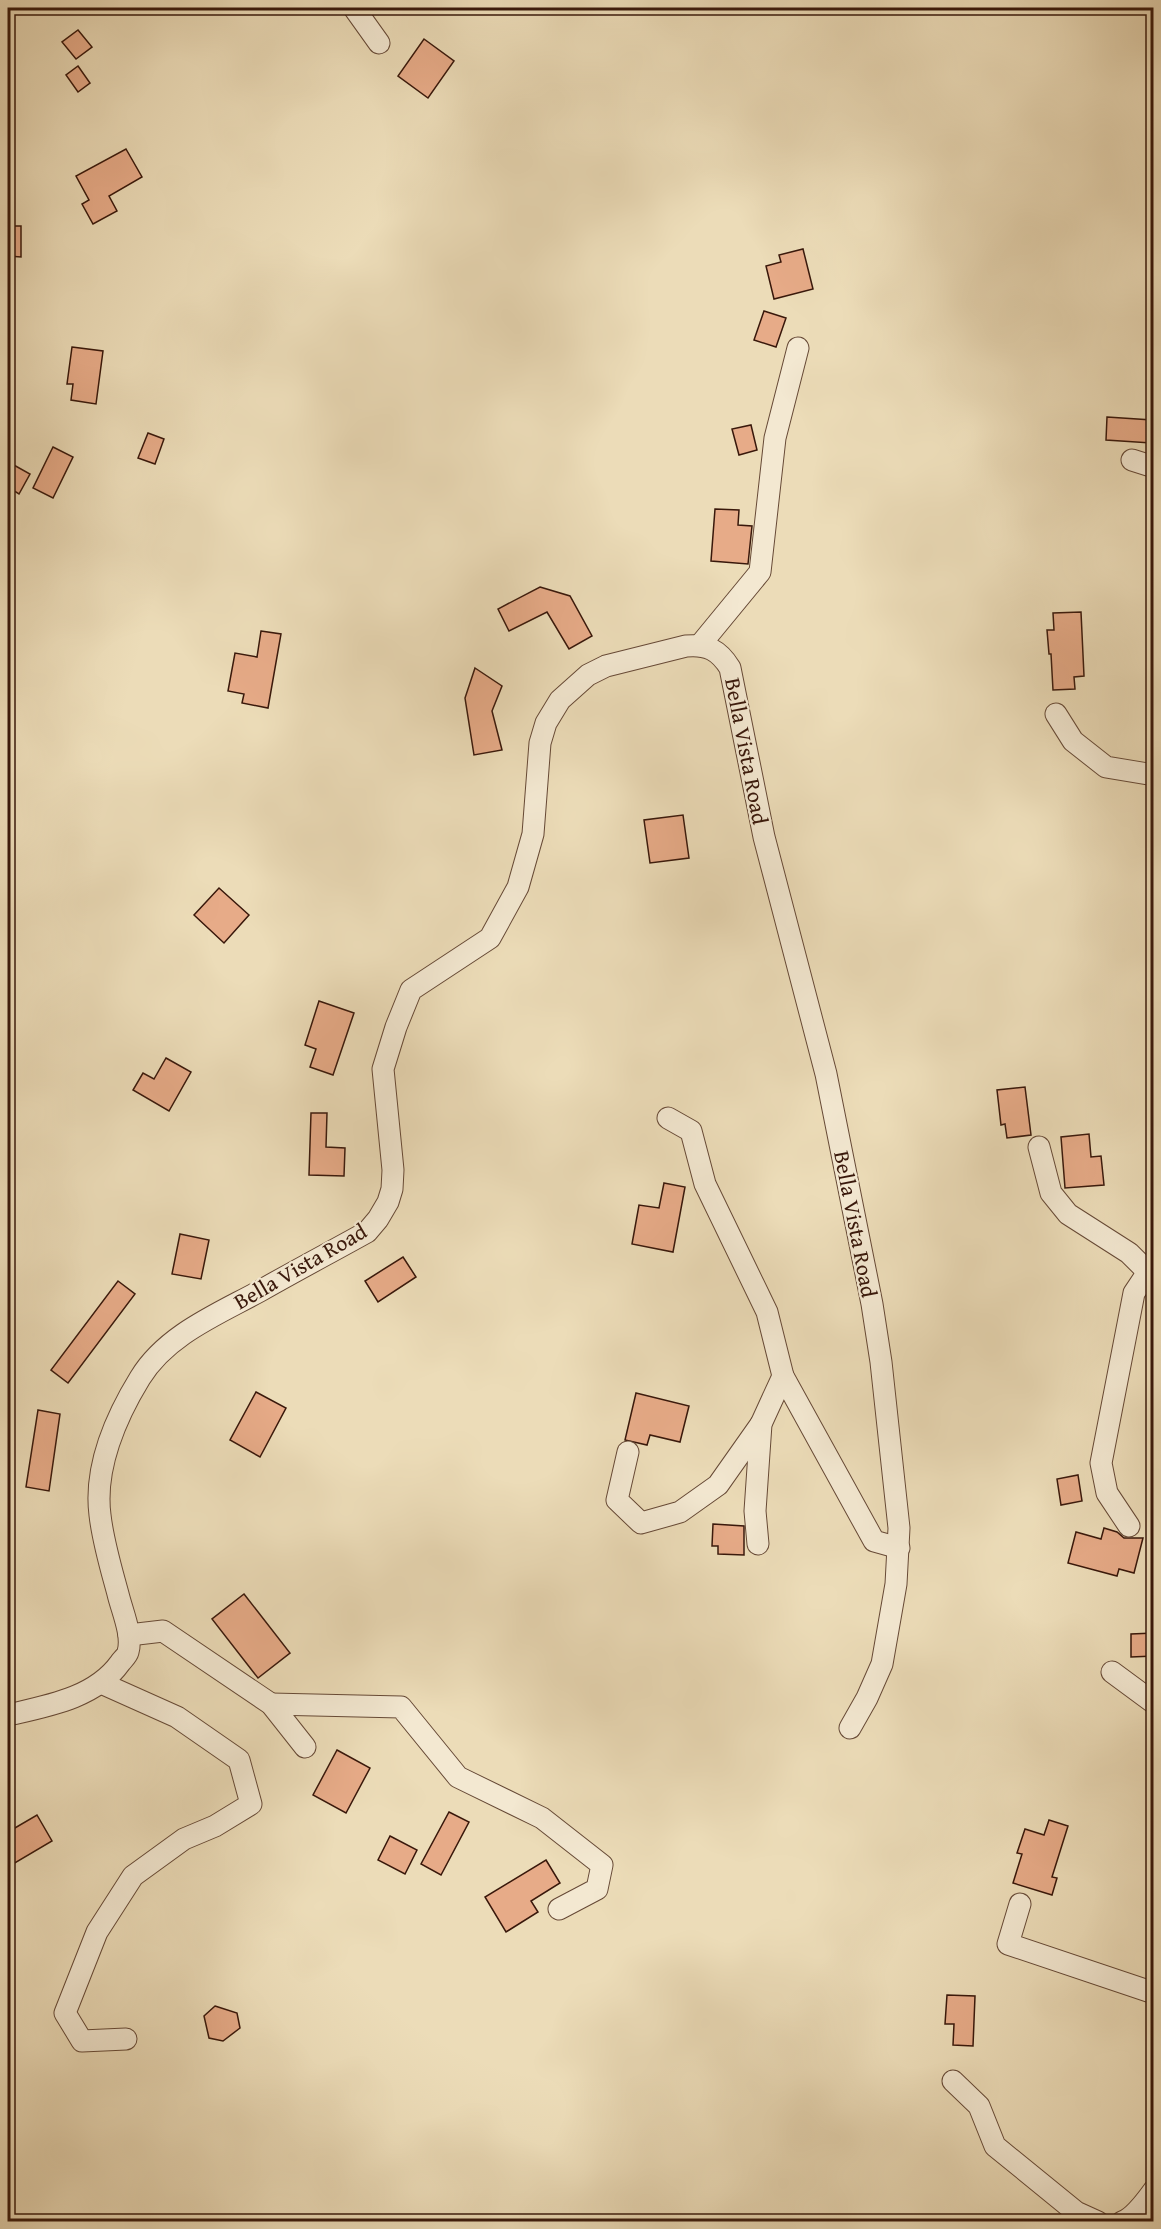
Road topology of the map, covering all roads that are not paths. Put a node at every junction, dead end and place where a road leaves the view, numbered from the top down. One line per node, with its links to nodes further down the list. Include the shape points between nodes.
1 (354, 8): 2 (street)
2 (379, 43)
3 (798, 348): 6 (street, via 776,438 760,572)
4 (1132, 460): 5 (street)
5 (1154, 467)
6 (700, 645): 17 (street, Bella Vista Road, via 723,657 730,668 764,837 825,1074 872,1304); 18 (street, Bella Vista Road, via 606,666 588,675 560,700 546,723 540,743 533,834 518,887 490,938 411,990 396,1027 383,1069 392,1189 378,1219 367,1232 192,1329 159,1354 141,1377 115,1425 99,1490 105,1545)
7 (1056, 714): 8 (street, via 1073,741 1106,768)
8 (1154, 775)
9 (668, 1118): 12 (street, via 691,1131 705,1184 767,1312)
10 (1039, 1147): 11 (street, via 1051,1192 1068,1214 1129,1253)
11 (1151, 1273): 15 (street, via 1134,1293 1101,1464 1107,1493)
12 (783, 1376): 13 (street); 17 (street, via 874,1541)
13 (760, 1424): 14 (street, via 718,1485 680,1512 641,1523 617,1500); 16 (street, via 754,1511)
14 (628, 1452)
15 (1129, 1526)
16 (758, 1544)
17 (899, 1548): 24 (street, Bella Vista Road, via 882,1664)
18 (129, 1635): 20 (street, via 128,1652); 22 (street, via 163,1631)
19 (1112, 1672): 21 (street)
20 (101, 1683): 23 (street, via 60,1703); 29 (street, via 177,1717 239,1760 251,1804 184,1839 133,1876 97,1932 65,2013 82,2041)
21 (1154, 1703)
22 (271, 1704): 25 (street); 27 (street, via 401,1707 458,1777 542,1818 602,1865 597,1889)
23 (8, 1715)
24 (850, 1728)
25 (305, 1747)
26 (1020, 1904): 28 (street, via 1008,1944)
27 (559, 1909)
28 (1154, 1993)
29 (126, 2039)
30 (953, 2081): 32 (street, via 979,2106 995,2146 1076,2212)
31 (1154, 2190): 33 (street)
32 (1098, 2222)
33 (1122, 2222)

